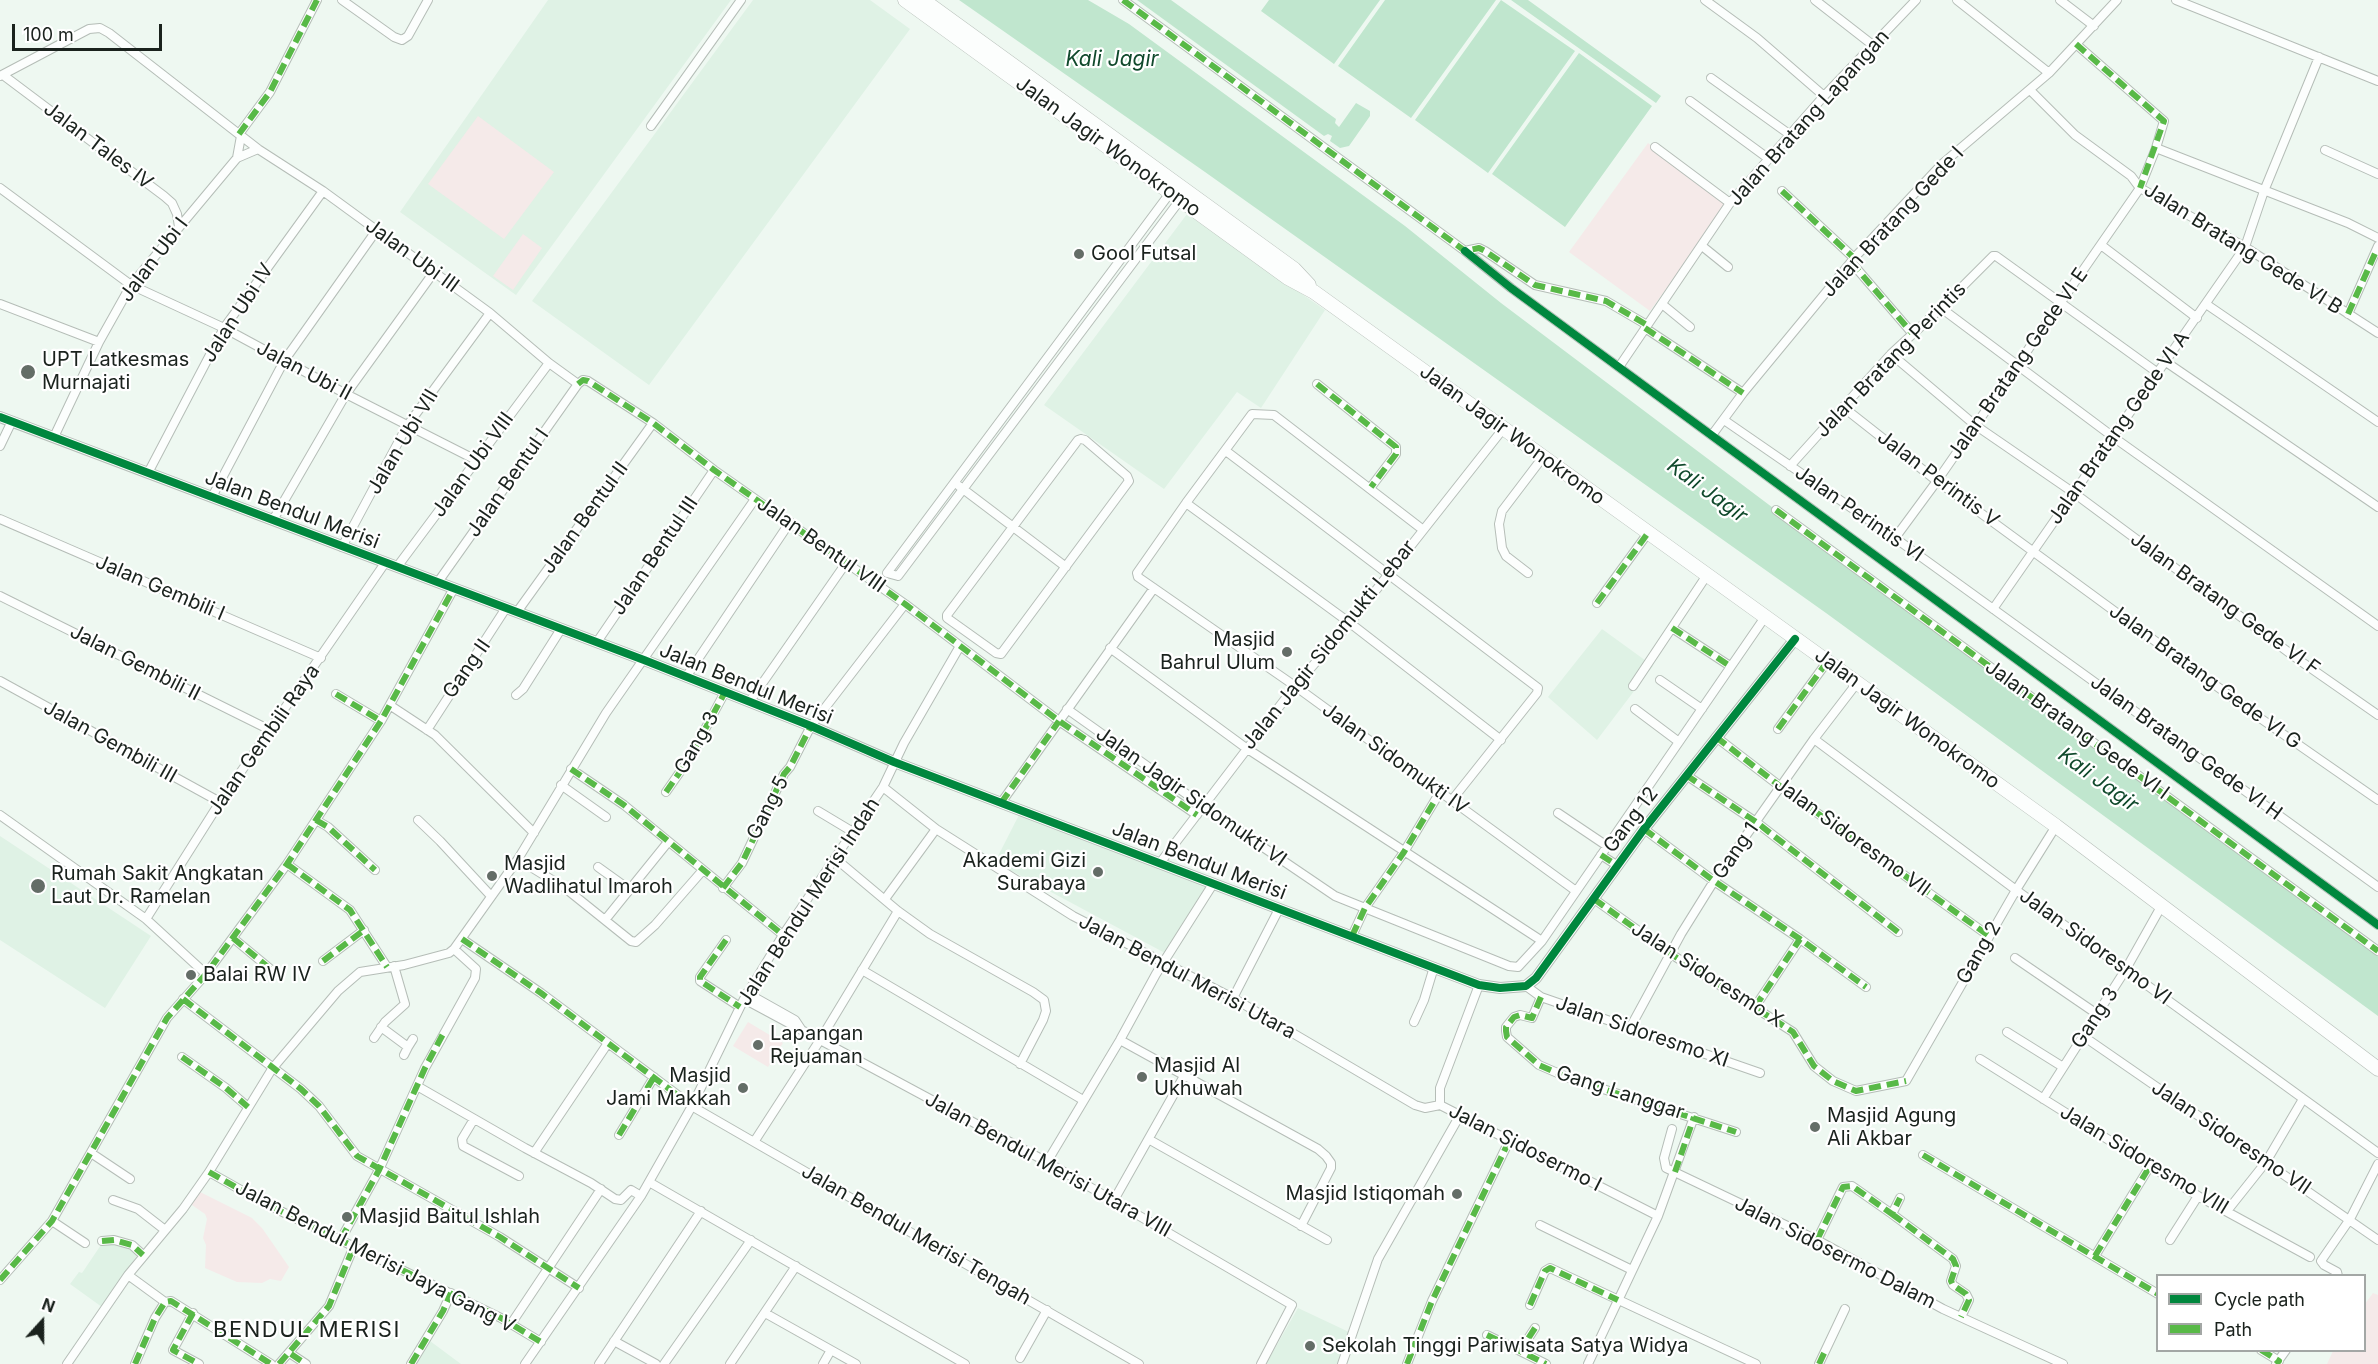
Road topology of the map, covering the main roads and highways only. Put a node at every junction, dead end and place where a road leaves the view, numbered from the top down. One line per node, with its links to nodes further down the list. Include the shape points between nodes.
1 (905, 0): 3 (main road, Jalan Jagir Wonokromo)
2 (923, 0): 3 (main road, Jalan Jagir Wonokromo)
3 (1041, 92): 4 (main road, Jalan Jagir Wonokromo, via 1178,192 1294,269 1314,292 2056,826)
4 (2378, 1069)

